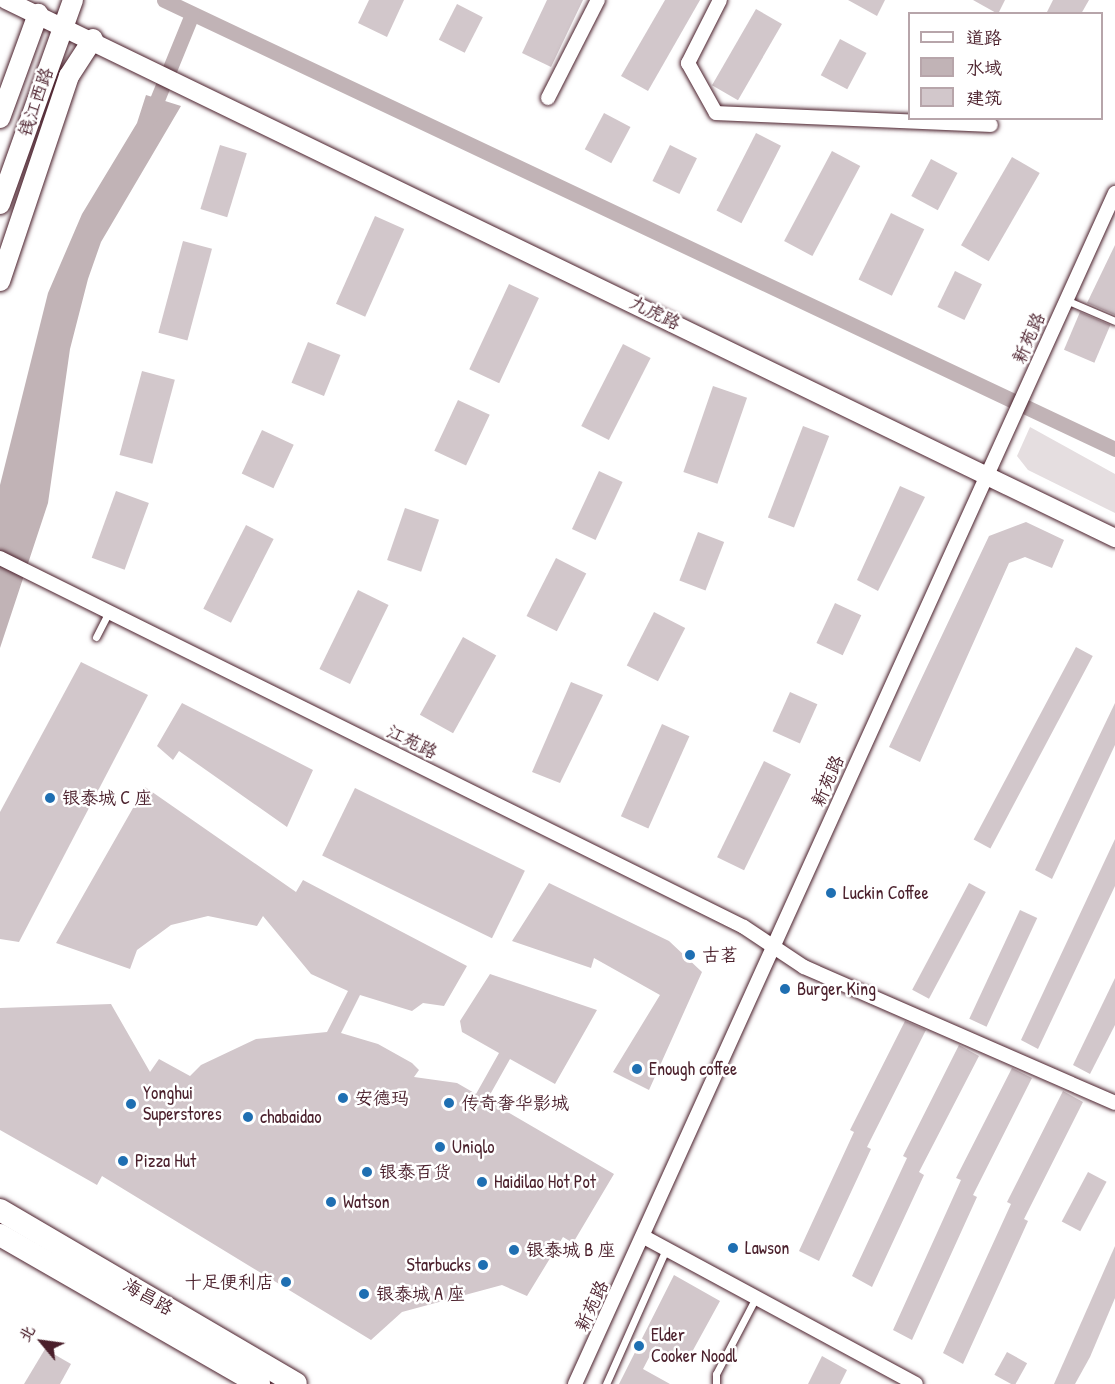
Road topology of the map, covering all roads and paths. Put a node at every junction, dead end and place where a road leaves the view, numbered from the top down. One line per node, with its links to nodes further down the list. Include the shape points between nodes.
1 (6, 0): 5 (street)
2 (73, 0): 6 (main road, 钱江西路)
3 (598, 0): 8 (street)
4 (720, 0): 10 (street, via 688,63 716,113)
5 (38, 14): 6 (street); 9 (main road)
6 (63, 24): 7 (street, 九虎路); 12 (main road, 钱江西路)
7 (93, 39): 13 (main road, via 69,76); 18 (street, 九虎路)
8 (548, 98)
9 (0, 118)
10 (991, 125)
11 (1115, 193): 16 (street, 新苑路)
12 (0, 204)
13 (23, 212): 14 (main road); 15 (main road)
14 (0, 236)
15 (0, 281)
16 (1066, 300): 17 (lane); 18 (street, 新苑路)
17 (1115, 321)
18 (986, 476): 19 (street, 九虎路); 23 (street, 新苑路)
19 (1115, 538)
20 (0, 558): 21 (street, 江苑路)
21 (109, 612): 22 (lane); 23 (street, 江苑路)
22 (96, 637)
23 (774, 942): 24 (street, 江苑路, via 804,966); 27 (street, 新苑路)
24 (1115, 1102)
25 (0, 1210): 31 (main road, 海昌路)
26 (0, 1235): 30 (main road)
27 (644, 1237): 28 (street); 32 (street, 新苑路)
28 (666, 1249): 29 (street); 33 (lane)
29 (756, 1298): 34 (lane, via 716,1374); 35 (street)
30 (259, 1384)
31 (296, 1384)
32 (575, 1384)
33 (606, 1384)
34 (716, 1384)
35 (916, 1384)

